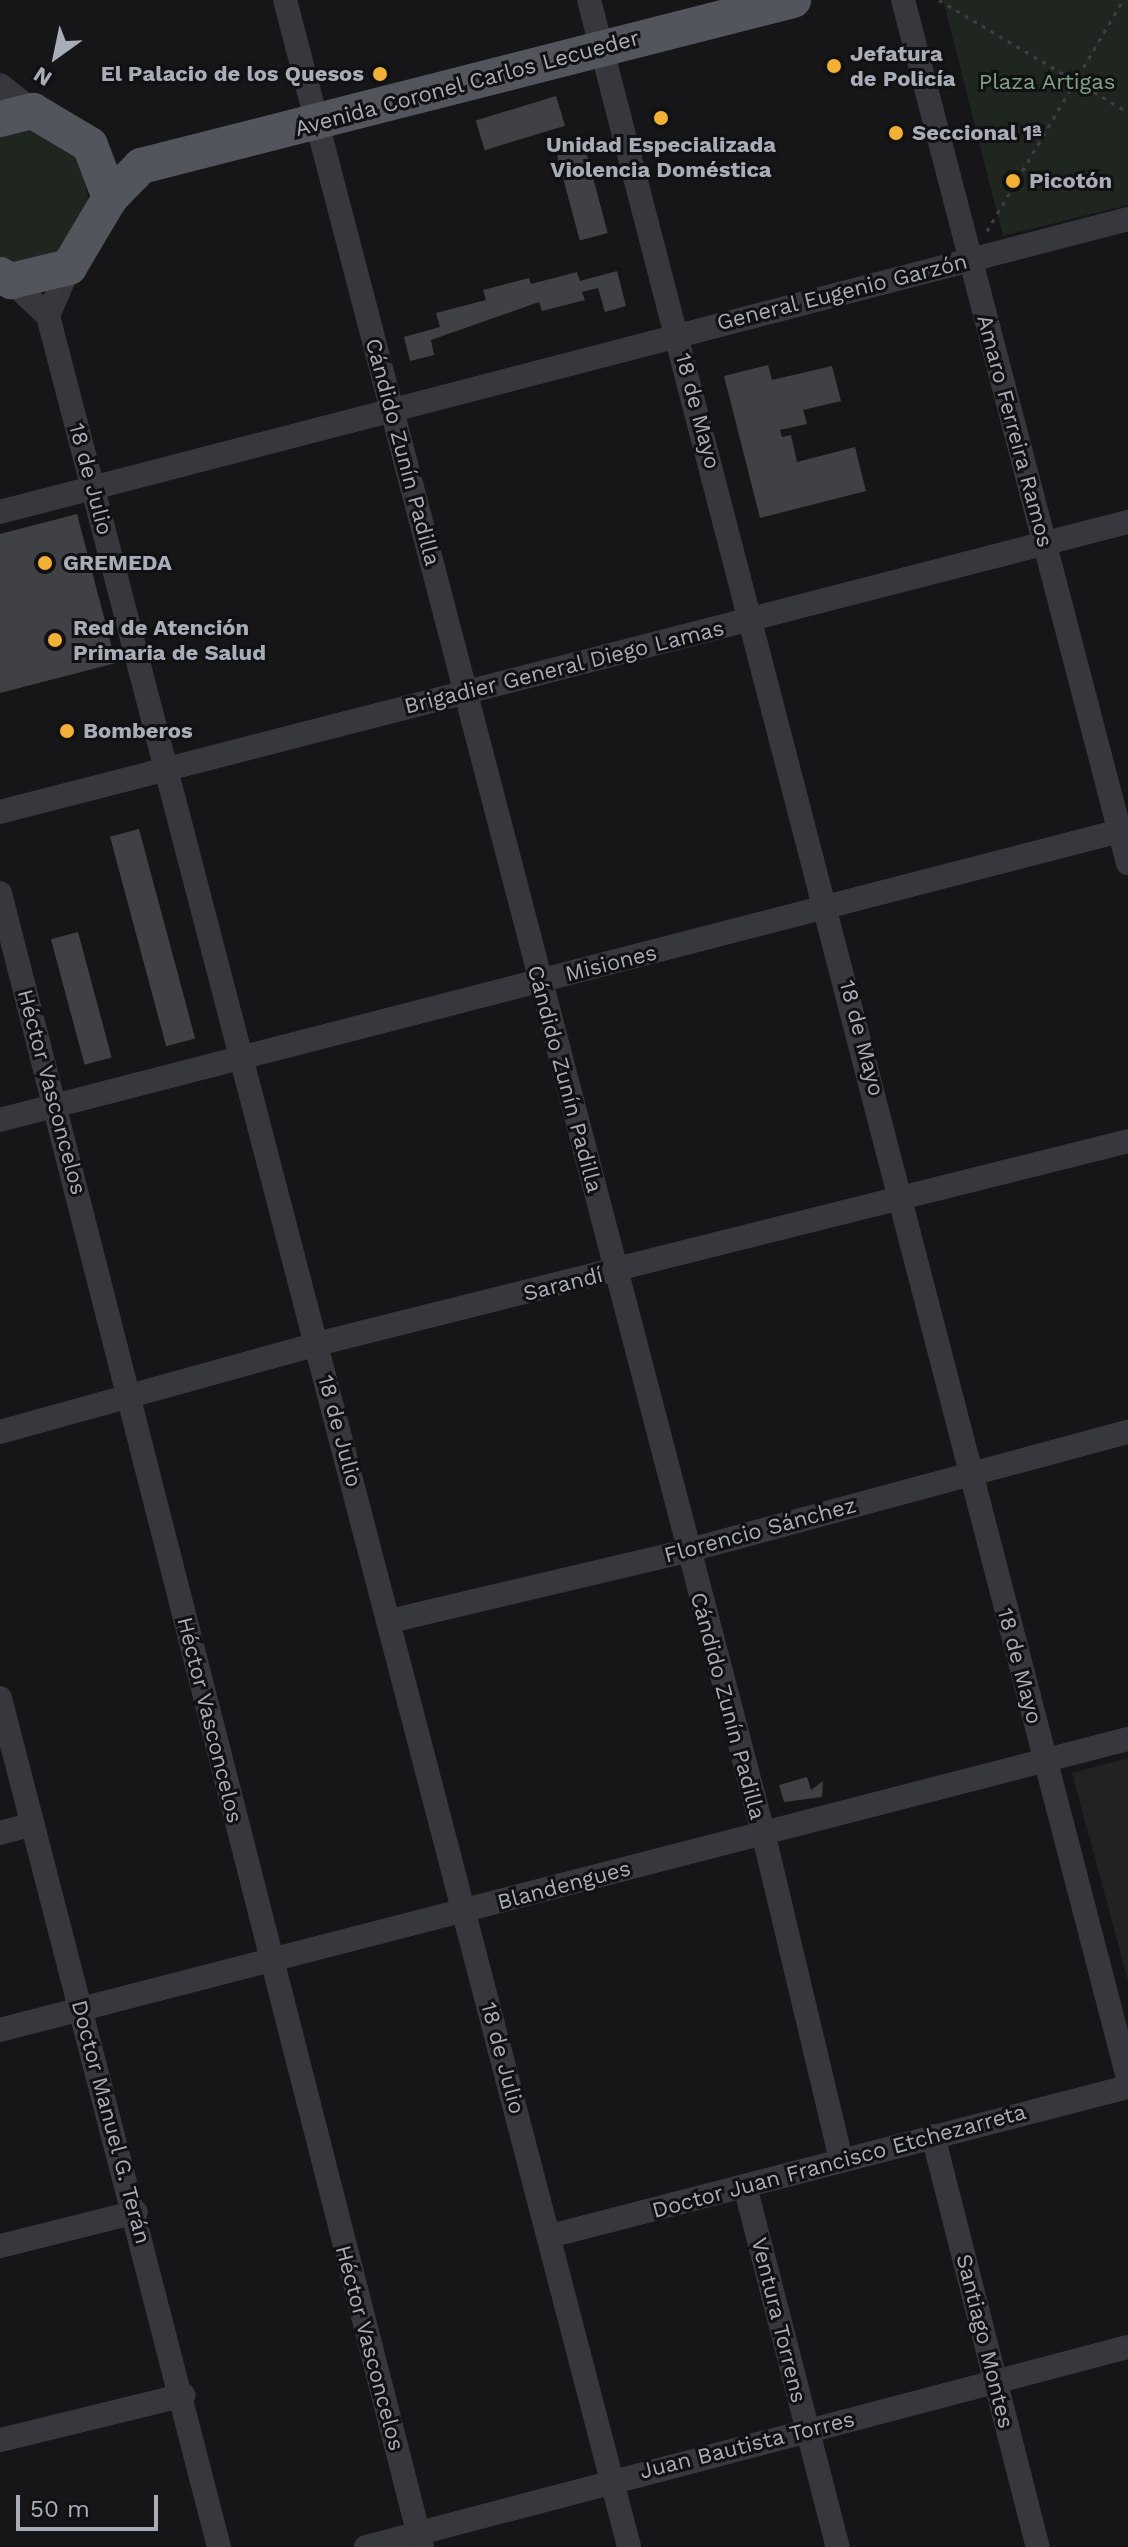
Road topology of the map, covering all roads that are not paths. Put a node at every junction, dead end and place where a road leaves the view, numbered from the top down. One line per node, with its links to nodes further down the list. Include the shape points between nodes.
1 (285, 0): 8 (street, Cándido Zunín Padilla)
2 (589, 0): 5 (street, 18 de Mayo)
3 (793, 0): 5 (main road, Avenida Coronel Carlos Lecueder)
4 (903, 0): 13 (street, Amaro Ferreira Ramos)
5 (602, 47): 8 (main road, Avenida Coronel Carlos Lecueder); 17 (street, 18 de Mayo)
6 (0, 85): 7 (street)
7 (17, 115): 9 (main road)
8 (318, 124): 10 (main road, Avenida Coronel Carlos Lecueder); 18 (street, Cándido Zunín Padilla)
9 (90, 145): 10 (main road); 11 (main road)
10 (141, 166): 11 (main road)
11 (110, 198): 14 (main road)
12 (1128, 219): 13 (street, General Eugenio Garzón)
13 (970, 259): 17 (street, General Eugenio Garzón); 22 (street, Amaro Ferreira Ramos)
14 (69, 267): 15 (main road); 16 (street)
15 (6, 278): 16 (street)
16 (48, 316): 19 (street, 18 de Julio)
17 (678, 334): 18 (street, General Eugenio Garzón); 23 (street, 18 de Mayo)
18 (392, 408): 19 (street, General Eugenio Garzón); 24 (street, Cándido Zunín Padilla)
19 (92, 485): 20 (street, General Eugenio Garzón); 25 (street, 18 de Julio)
20 (0, 512)
21 (1128, 522): 22 (street, Brigadier General Diego Lamas)
22 (1044, 543): 23 (street, Brigadier General Diego Lamas); 27 (street, Amaro Ferreira Ramos)
23 (752, 618): 24 (street, Brigadier General Diego Lamas); 30 (street, 18 de Mayo)
24 (466, 692): 25 (street, Brigadier General Diego Lamas); 31 (street, Cándido Zunín Padilla)
25 (167, 769): 26 (street, Brigadier General Diego Lamas); 32 (street, 18 de Julio)
26 (0, 812)
27 (1124, 830): 28 (street, Amaro Ferreira Ramos); 30 (street, Misiones)
28 (1128, 863)
29 (0, 893): 33 (street, Héctor Vasconcelos)
30 (828, 907): 31 (street, Misiones); 36 (street, 18 de Mayo)
31 (538, 981): 32 (street, Misiones); 37 (street, Cándido Zunín Padilla)
32 (242, 1057): 33 (street, Misiones); 38 (street, 18 de Julio)
33 (55, 1105): 34 (street, Misiones); 39 (street, Héctor Vasconcelos)
34 (0, 1120)
35 (1128, 1141): 36 (street, Sarandí)
36 (904, 1198): 37 (street, Sarandí); 42 (street, 18 de Mayo)
37 (618, 1271): 38 (street, Sarandí); 43 (street, Cándido Zunín Padilla)
38 (317, 1344): 39 (street, Sarandí); 44 (street, 18 de Julio)
39 (131, 1395): 40 (street, Sarandí); 52 (street, Héctor Vasconcelos)
40 (0, 1432)
41 (1128, 1432): 42 (street, Florencio Sánchez)
42 (970, 1473): 43 (street, Florencio Sánchez); 47 (street, 18 de Mayo)
43 (686, 1551): 44 (street, Florencio Sánchez); 49 (street, Cándido Zunín Padilla)
44 (390, 1621): 51 (street, 18 de Julio)
45 (0, 1698): 48 (street, Doctor Manuel G. Terán)
46 (1128, 1739): 47 (street, Blandengues)
47 (1045, 1761): 49 (street, Blandengues); 55 (street, 18 de Mayo)
48 (33, 1824): 50 (street); 53 (street, Doctor Manuel G. Terán)
49 (763, 1832): 51 (street, Blandengues); 58 (street, Cándido Zunín Padilla)
50 (0, 1833)
51 (464, 1911): 52 (street, Blandengues); 61 (street, 18 de Julio)
52 (267, 1957): 53 (street, Blandengues); 69 (street, Héctor Vasconcelos)
53 (80, 2011): 54 (street, Blandengues); 60 (street, Doctor Manuel G. Terán)
54 (0, 2030)
55 (1128, 2078)
56 (1128, 2087): 57 (street, Doctor Juan Francisco Etchezarreta)
57 (933, 2136): 58 (street, Doctor Juan Francisco Etchezarreta); 64 (street, Santiago Montes)
58 (841, 2159): 59 (street, Doctor Juan Francisco Etchezarreta)
59 (745, 2186): 61 (street, Doctor Juan Francisco Etchezarreta); 66 (street, Ventura Torrens)
60 (136, 2212): 62 (street); 65 (street, Doctor Manuel G. Terán)
61 (550, 2236): 68 (street, 18 de Julio)
62 (0, 2246)
63 (1128, 2347): 64 (street, Juan Bautista Torres)
64 (996, 2382): 66 (street, Juan Bautista Torres); 74 (street, Santiago Montes)
65 (184, 2395): 67 (street); 70 (street, Doctor Manuel G. Terán)
66 (807, 2430): 68 (street, Juan Bautista Torres); 73 (street, Ventura Torrens)
67 (0, 2440)
68 (611, 2479): 69 (street, Juan Bautista Torres); 72 (street, 18 de Julio)
69 (421, 2540): 71 (street, Juan Bautista Torres)
70 (219, 2547)
71 (366, 2547)
72 (629, 2547)
73 (838, 2547)
74 (1038, 2547)

